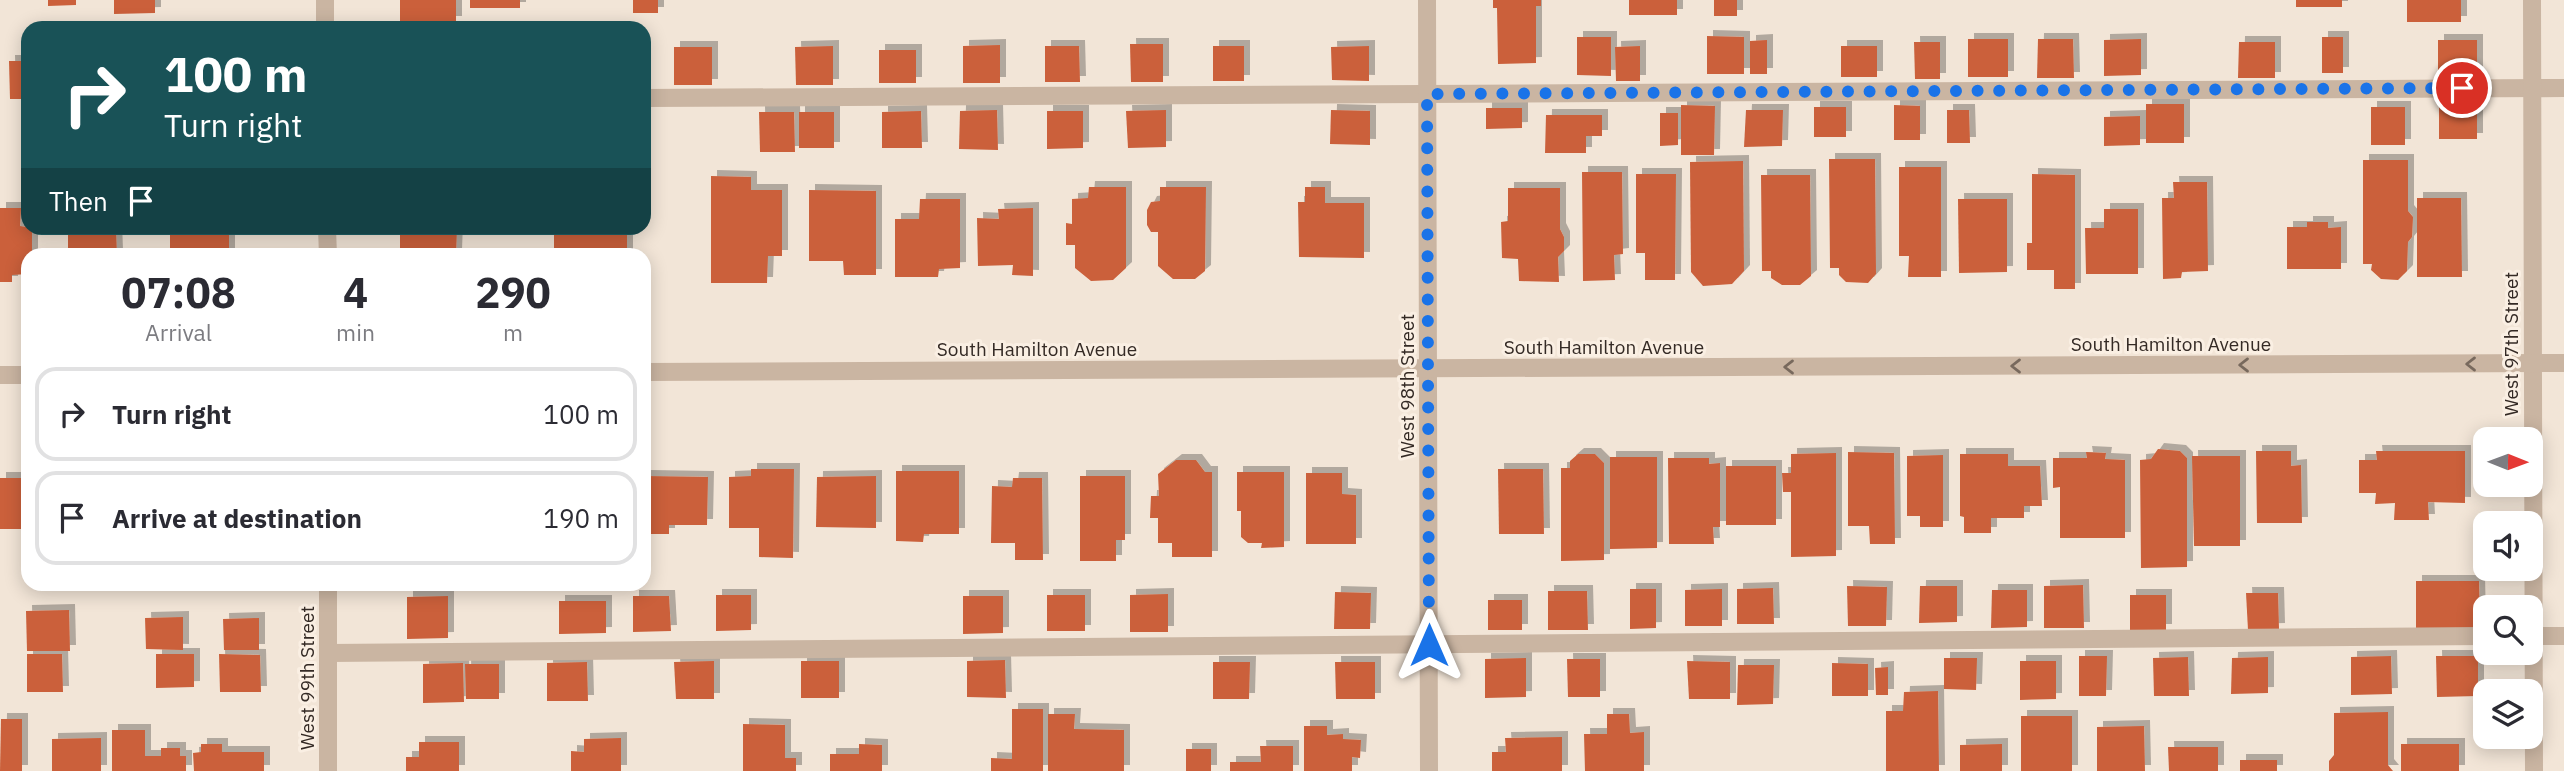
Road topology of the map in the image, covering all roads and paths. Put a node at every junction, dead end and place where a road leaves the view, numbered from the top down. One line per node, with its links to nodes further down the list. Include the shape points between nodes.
1 (325, 0): 4 (street)
2 (1427, 0): 7 (street, West 98th Street)
3 (2532, 0): 5 (street, West 97th Street)
4 (325, 21)
5 (2532, 88): 6 (street); 7 (street); 10 (street, West 97th Street)
6 (2564, 88)
7 (1427, 94): 8 (street); 11 (street, West 98th Street)
8 (651, 98)
9 (2564, 363): 10 (street, South Hamilton Avenue)
10 (2533, 364): 11 (street, South Hamilton Avenue, one-way to 11); 16 (street, West 97th Street)
11 (1428, 369): 12 (street, South Hamilton Avenue); 20 (street, West 98th Street)
12 (651, 372)
13 (0, 375): 14 (street)
14 (21, 375)
15 (328, 591): 21 (street, West 99th Street)
16 (2532, 595)
17 (2473, 636): 20 (street)
18 (2543, 636): 19 (street)
19 (2564, 636)
20 (1429, 645): 21 (street); 24 (street, West 98th Street)
21 (328, 653): 23 (street, West 99th Street)
22 (2532, 665): 25 (street, West 97th Street)
23 (328, 771)
24 (1429, 771)
25 (2534, 771)

